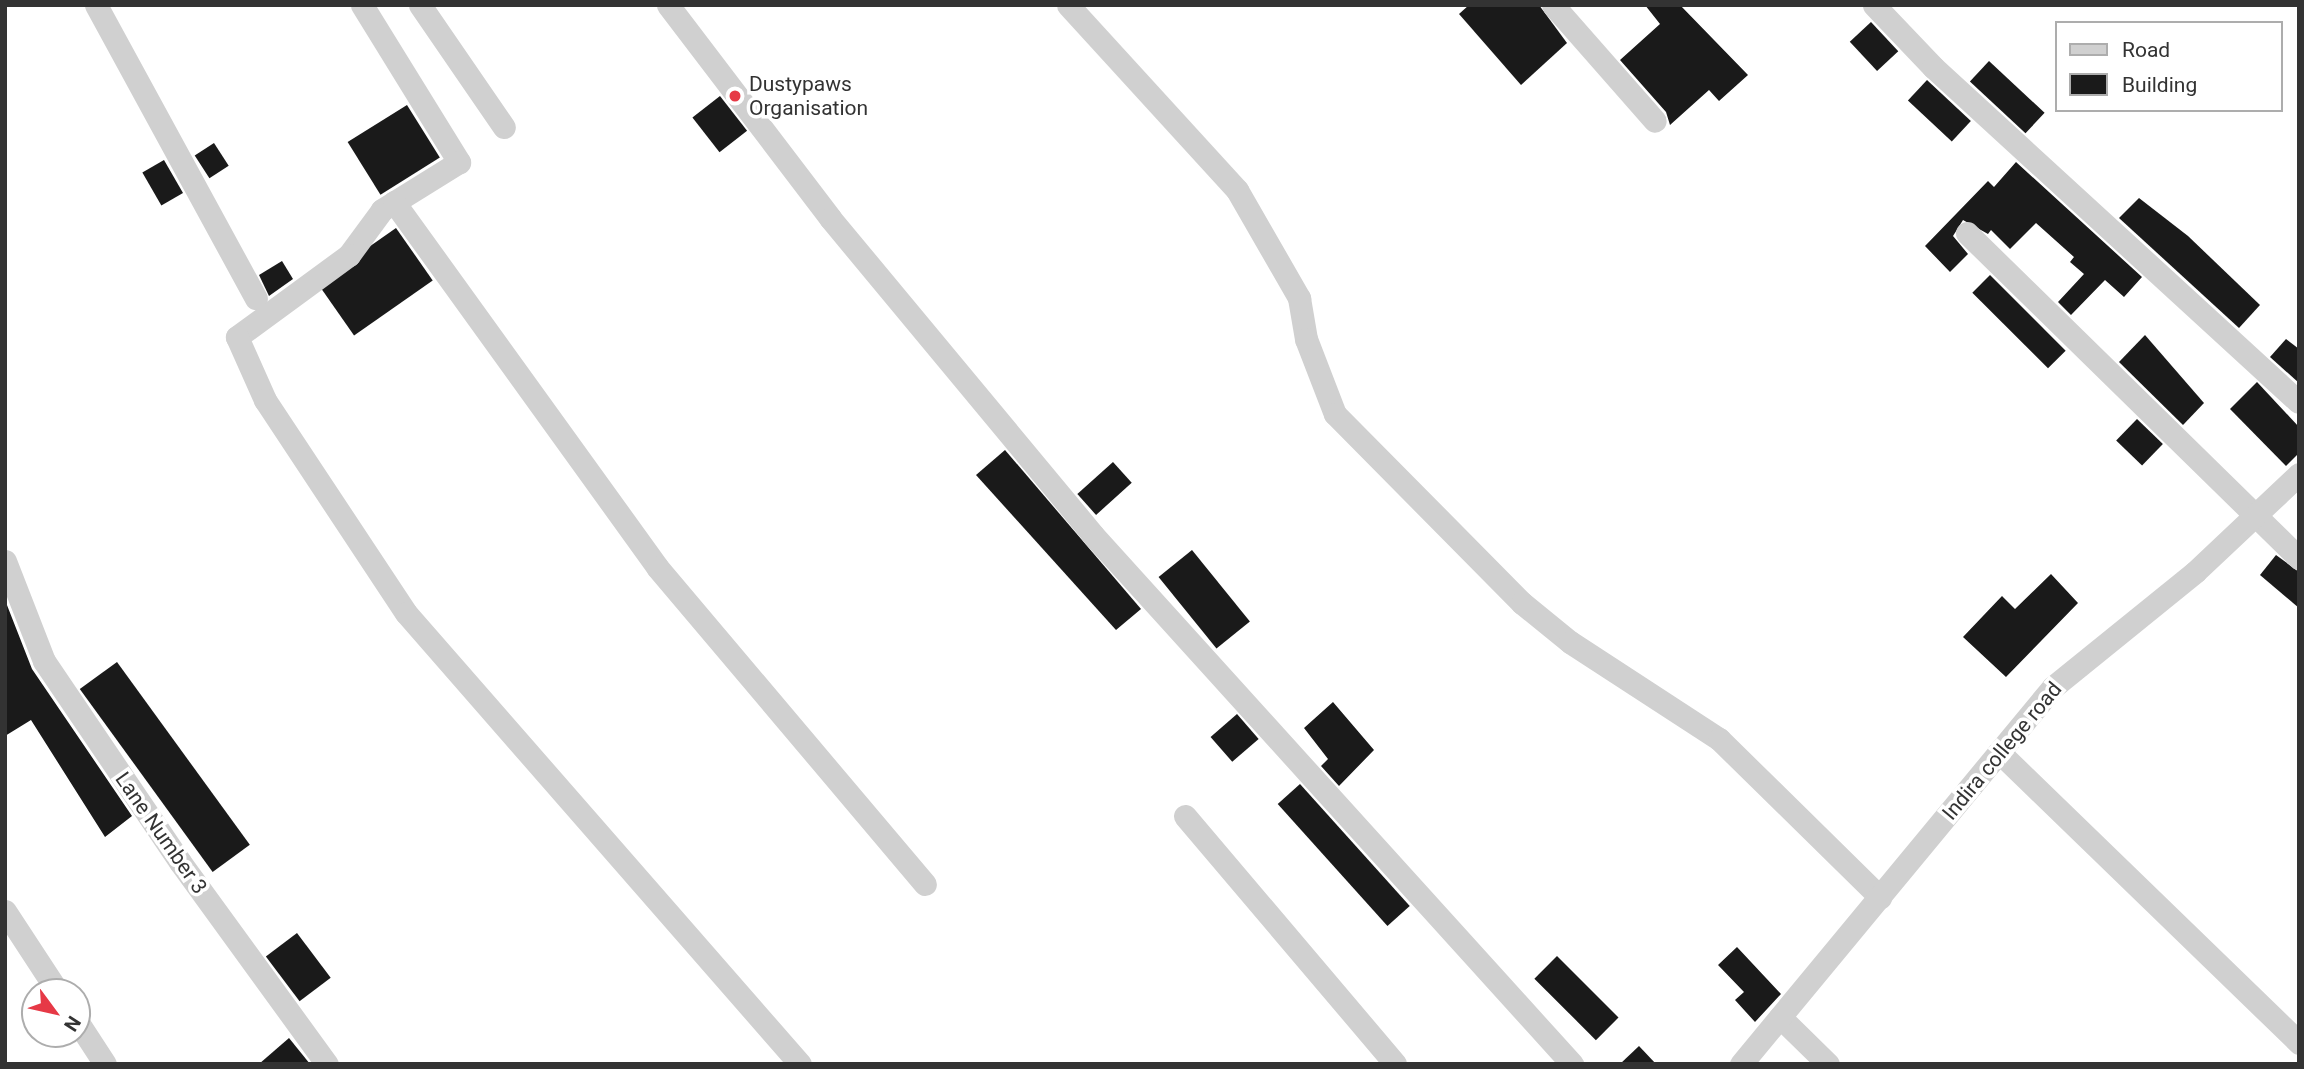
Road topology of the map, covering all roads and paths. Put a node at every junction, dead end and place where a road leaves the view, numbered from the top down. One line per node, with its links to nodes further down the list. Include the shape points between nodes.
1 (96, 5): 12 (street)
2 (362, 5): 10 (street, via 459,162)
3 (420, 5): 9 (street)
4 (668, 5): 32 (street, via 830,218 1093,535)
5 (1068, 5): 22 (street, via 1237,190 1299,298 1306,339 1335,414 1522,603 1570,642 1719,739)
6 (1553, 5): 8 (street)
7 (1874, 5): 13 (street, via 1933,67)
8 (1655, 121)
9 (504, 127)
10 (394, 202): 21 (street, via 657,567); 30 (street, via 382,210 349,255 236,337 265,400 406,613)
11 (1967, 233): 15 (street)
12 (256, 298)
13 (2299, 402)
14 (2299, 474): 15 (street, Indira college road)
15 (2255, 515): 16 (street); 19 (street, Indira college road, via 2195,572 2053,687)
16 (2299, 558)
17 (5, 561): 18 (street, Lane Number 3)
18 (10, 593): 29 (street, Lane Number 3, via 44,661 180,862)
19 (1999, 752): 22 (street, Indira college road); 27 (street)
20 (1185, 816): 31 (street)
21 (925, 884)
22 (1880, 897): 25 (street, Indira college road)
23 (5, 911): 24 (street)
24 (49, 978)
25 (1780, 1017): 33 (street, Indira college road); 34 (street)
26 (91, 1042): 28 (street)
27 (2299, 1043)
28 (105, 1064)
29 (327, 1064)
30 (800, 1064)
31 (1395, 1064)
32 (1572, 1064)
33 (1741, 1064)
34 (1828, 1064)

